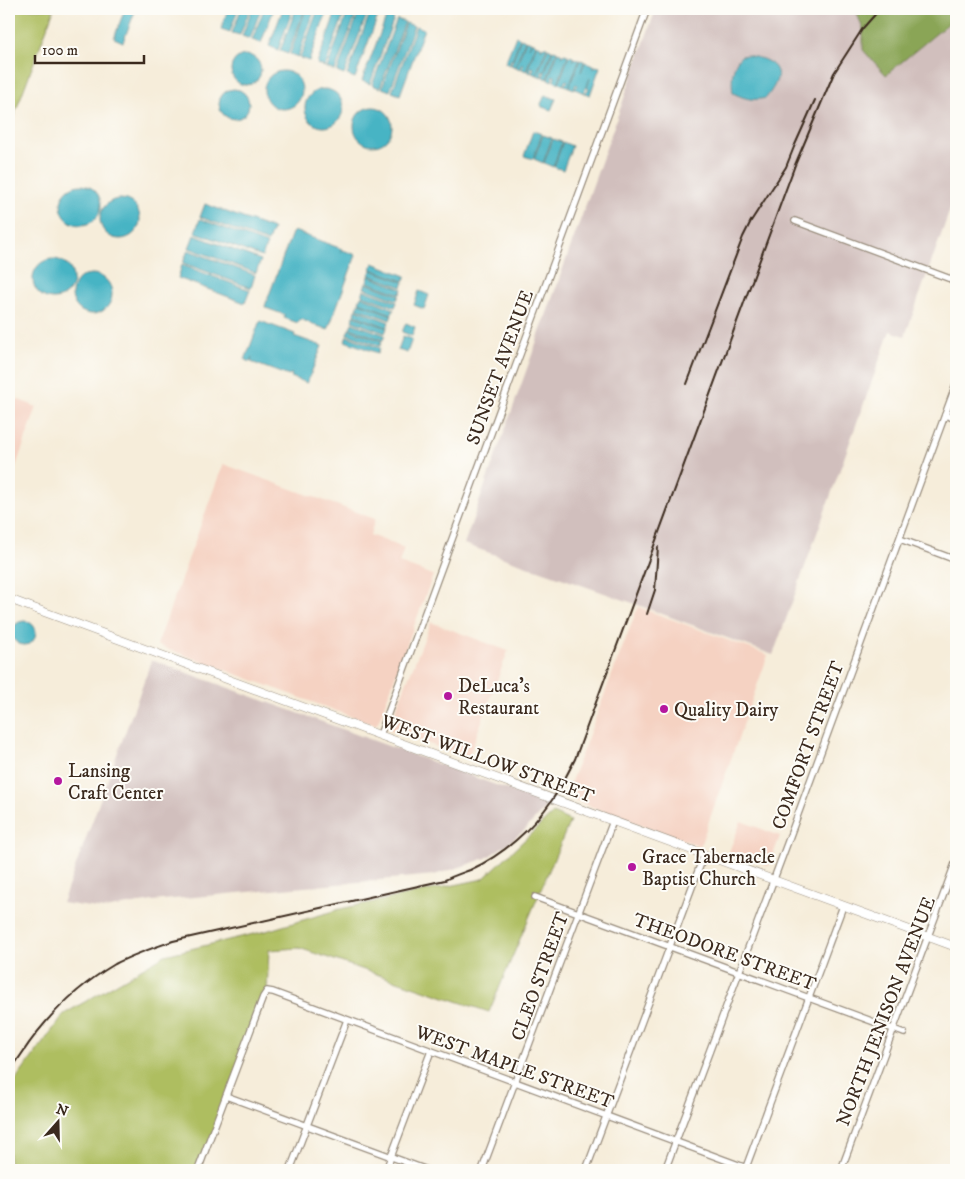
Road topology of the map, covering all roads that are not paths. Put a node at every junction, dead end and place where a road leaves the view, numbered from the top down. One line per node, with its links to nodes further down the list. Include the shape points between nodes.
1 (647, 9): 10 (street, SUNSET AVENUE)
2 (795, 221): 3 (street)
3 (956, 281)
4 (956, 385): 5 (street, COMFORT STREET)
5 (945, 415): 6 (street); 7 (street, COMFORT STREET)
6 (956, 419)
7 (900, 539): 8 (street); 14 (street, COMFORT STREET)
8 (956, 560)
9 (9, 599): 10 (street, WEST WILLOW STREET)
10 (380, 735): 11 (street, WEST WILLOW STREET)
11 (613, 821): 12 (street, WEST WILLOW STREET); 17 (street, CLEO STREET)
12 (704, 854): 14 (street, WEST WILLOW STREET); 19 (street)
13 (956, 861): 18 (street, NORTH JENISON AVENUE)
14 (774, 880): 16 (street, WEST WILLOW STREET); 21 (street, COMFORT STREET)
15 (535, 898): 17 (street, THEODORE STREET)
16 (844, 906): 18 (street, WEST WILLOW STREET); 22 (street)
17 (578, 913): 19 (street, THEODORE STREET); 27 (street, CLEO STREET)
18 (928, 937): 20 (street, WEST WILLOW STREET); 24 (street, NORTH JENISON AVENUE)
19 (669, 947): 21 (street, THEODORE STREET); 29 (street)
20 (956, 947)
21 (739, 972): 22 (street, THEODORE STREET); 31 (street, COMFORT STREET)
22 (808, 998): 24 (street, THEODORE STREET); 34 (street)
23 (347, 1020): 26 (street, WEST MAPLE STREET); 28 (street, WEST MAPLE STREET, via 267,991); 30 (street)
24 (894, 1030): 25 (street, THEODORE STREET); 42 (street, NORTH JENISON AVENUE)
25 (904, 1033)
26 (431, 1050): 27 (street, WEST MAPLE STREET); 32 (street)
27 (516, 1082): 29 (street, WEST MAPLE STREET); 39 (street, CLEO STREET)
28 (226, 1096): 30 (street); 35 (street)
29 (606, 1116): 31 (street, WEST MAPLE STREET); 40 (street)
30 (307, 1126): 32 (street); 36 (street)
31 (675, 1142): 34 (street, WEST MAPLE STREET); 41 (street, COMFORT STREET)
32 (391, 1157): 37 (street); 38 (street)
33 (956, 1160): 43 (street)
34 (747, 1169)
35 (198, 1170)
36 (290, 1170)
37 (386, 1170)
38 (428, 1170)
39 (482, 1170)
40 (586, 1170)
41 (665, 1170)
42 (841, 1170)
43 (952, 1170)

